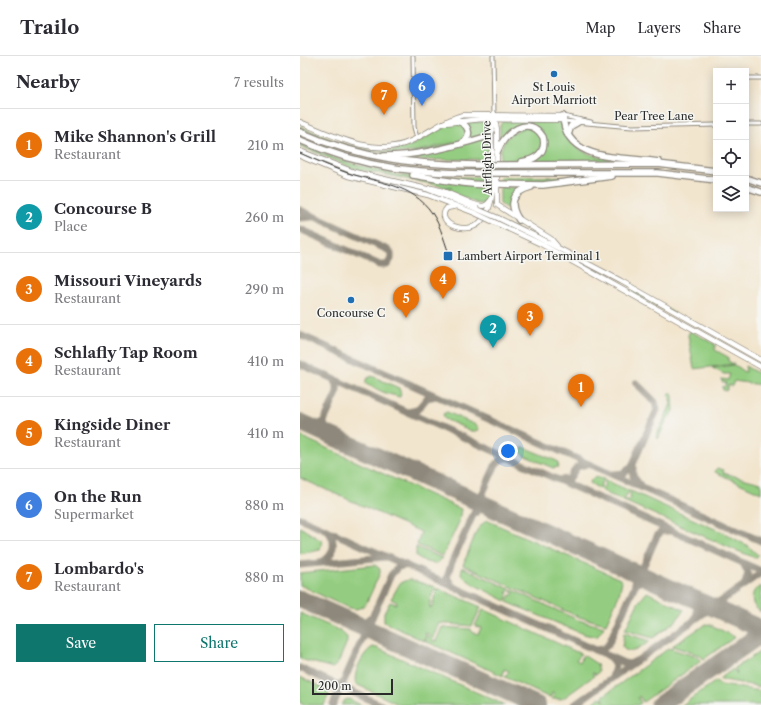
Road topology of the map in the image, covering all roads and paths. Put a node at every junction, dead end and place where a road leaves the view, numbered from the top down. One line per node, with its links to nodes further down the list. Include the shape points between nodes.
1 (413, 56): 20 (street, via 414,127)
2 (493, 56): 5 (street, Airflight Drive)
3 (749, 78): 4 (street)
4 (761, 78)
5 (494, 117): 6 (street, Pear Tree Lane); 7 (street); 8 (street, Pear Tree Lane); 13 (street, via 463,115); 17 (street, Airflight Drive)
6 (563, 118): 8 (street, Pear Tree Lane); 11 (street, Pear Tree Lane); 12 (street, Pear Tree Lane); 19 (highway)
7 (482, 119): 9 (street); 17 (street, via 489,122)
8 (505, 119): 17 (street)
9 (457, 121): 13 (street); 22 (highway, via 466,125 468,130 467,138)
10 (300, 122): 20 (street, via 353,142 376,147 398,146)
11 (578, 122): 12 (street, Pear Tree Lane); 19 (highway, via 571,126)
12 (592, 123): 16 (street, Pear Tree Lane, via 632,127)
13 (442, 124): 20 (street)
14 (749, 124): 15 (street)
15 (761, 124)
16 (712, 125)
17 (494, 129): 22 (highway, via 485,136); 24 (street, Airflight Drive); 34 (street, Airflight Drive)
18 (300, 132): 26 (highway, via 332,145)
19 (568, 135): 28 (highway, via 576,145 591,153)
20 (417, 138)
21 (300, 140): 30 (highway, via 345,158)
22 (461, 143): 26 (highway, via 410,155)
23 (300, 151): 37 (street, via 354,172)
24 (497, 152): 27 (highway, via 504,137 516,129 531,127 541,134 544,145 540,155 528,161); 34 (street, Airflight Drive)
25 (300, 156): 41 (street, via 348,176 428,195)
26 (372, 156): 27 (highway, bridge, via 428,164)
27 (508, 165): 28 (highway)
28 (686, 166): 29 (highway)
29 (713, 170)
30 (404, 171): 31 (highway, bridge); 34 (highway, via 441,180 473,184)
31 (628, 173): 33 (highway, via 673,174); 36 (highway)
32 (749, 179): 35 (highway)
33 (713, 180)
34 (495, 183): 36 (highway); 40 (street, Airflight Drive)
35 (761, 183)
36 (537, 185): 44 (highway, via 522,190 514,199 513,209)
37 (418, 187): 40 (street, via 441,190 481,206); 42 (street, via 445,195)
38 (749, 188): 39 (highway)
39 (761, 192)
40 (494, 201): 41 (street, Airflight Drive, via 483,219 468,229 454,227 444,218 447,208); 44 (street)
41 (459, 206): 42 (street)
42 (476, 211): 43 (street, bridge)
43 (497, 220): 45 (street); 47 (street)
44 (519, 220): 45 (street, via 551,239)
45 (560, 249): 46 (street)
46 (761, 360)
47 (761, 367)

